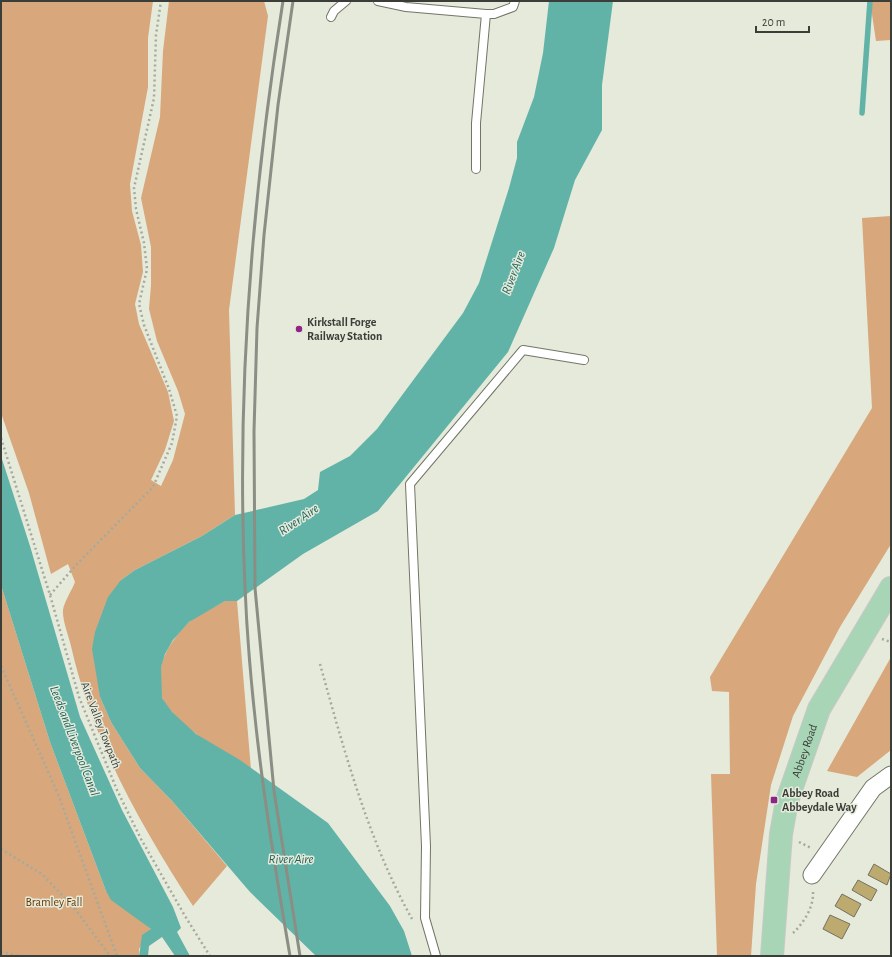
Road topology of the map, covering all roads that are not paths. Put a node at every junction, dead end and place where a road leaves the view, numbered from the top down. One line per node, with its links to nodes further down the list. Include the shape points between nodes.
1 (346, 1): 5 (lane, via 334,11)
2 (378, 1): 4 (lane, via 406,7)
3 (515, 1): 4 (lane, via 513,8)
4 (486, 14): 6 (lane, via 477,108)
5 (331, 18)
6 (476, 170)
7 (584, 360): 12 (lane, via 523,350 410,484 426,846 425,918)
8 (889, 594): 11 (main road, Abbey Road, via 819,709 787,801 781,834)
9 (891, 775): 10 (street, via 873,788)
10 (812, 875)
11 (772, 954)
12 (436, 956)

